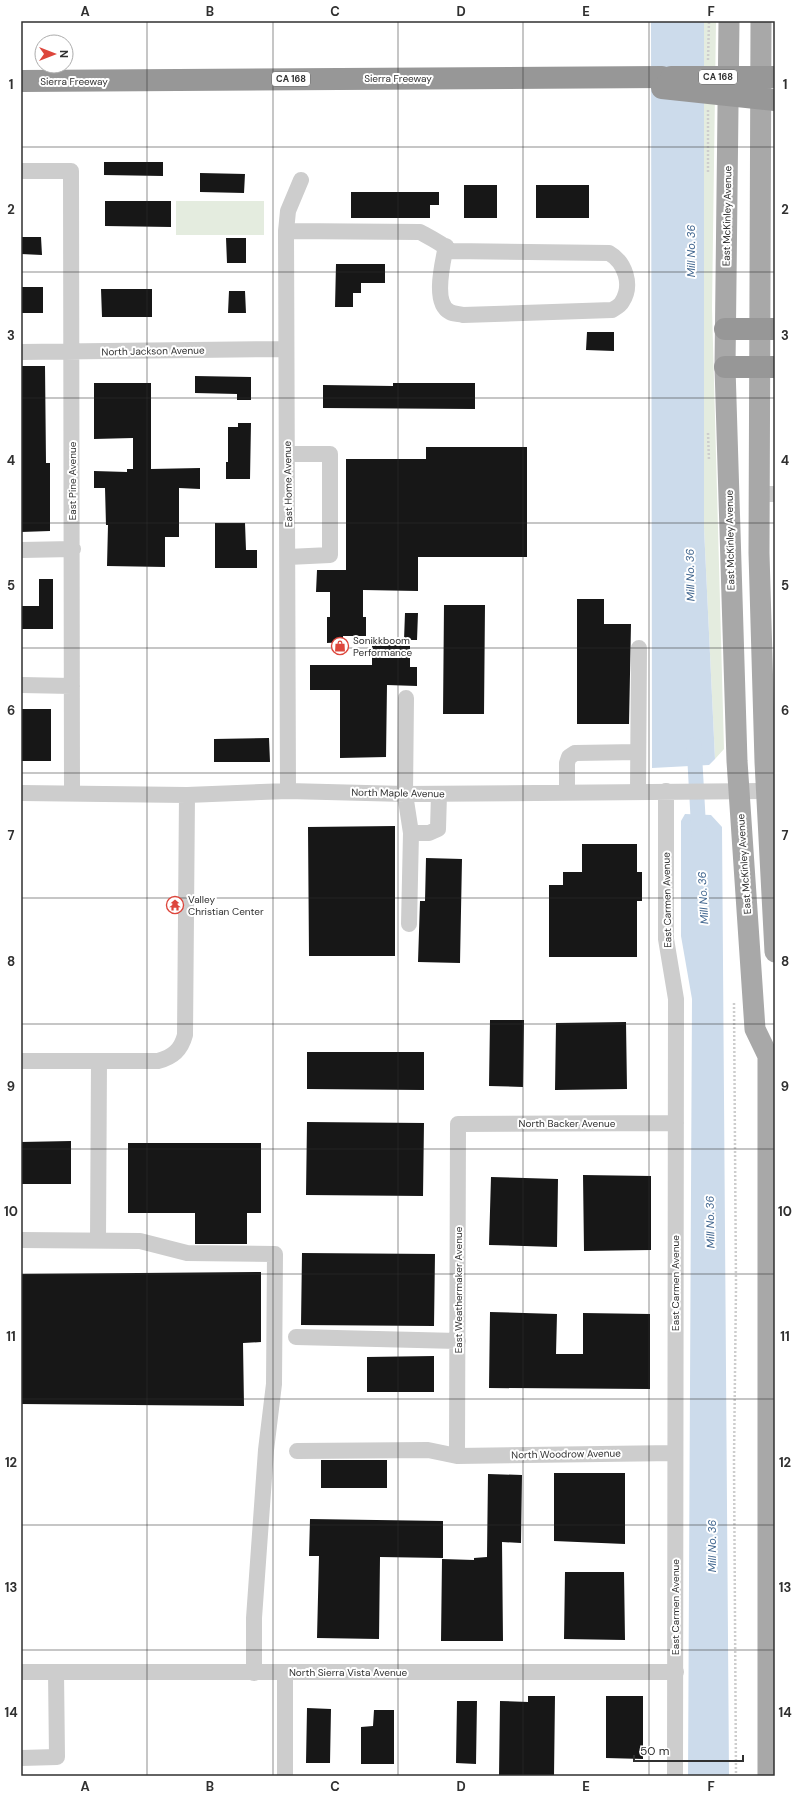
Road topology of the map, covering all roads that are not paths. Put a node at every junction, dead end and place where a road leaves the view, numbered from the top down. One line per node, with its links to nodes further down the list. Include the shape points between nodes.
1 (729, 21): 12 (main road, East McKinley Avenue)
2 (762, 21): 11 (main road)
3 (775, 77): 5 (highway, Sierra Freeway / CA 168, bridge)
4 (21, 81): 5 (highway, Sierra Freeway / CA 168, via 562,77)
5 (662, 83): 6 (highway, bridge)
6 (775, 100)
7 (21, 171): 15 (street, East Pine Avenue, via 71,171)
8 (301, 180): 9 (street, East Home Avenue, via 288,211)
9 (286, 232): 10 (street, via 420,232); 13 (street, East Home Avenue)
10 (446, 246): 10 (street, via 451,251 609,253 618,258 624,269 627,287 622,303 612,310 463,315 450,313 441,298 440,274)
11 (768, 329): 12 (highway); 17 (main road)
12 (725, 330): 16 (main road, East McKinley Avenue)
13 (286, 349): 15 (street, North Jackson Avenue); 18 (street, East Home Avenue)
14 (21, 352): 15 (street, North Jackson Avenue)
15 (71, 352): 20 (street, East Pine Avenue)
16 (725, 367): 17 (highway); 33 (main road, East McKinley Avenue, via 731,611)
17 (767, 367): 19 (main road)
18 (288, 454): 22 (street, East Home Avenue); 22 (street, via 330,454 330,555)
19 (767, 494): 24 (main road)
20 (73, 549): 21 (street); 26 (street, East Pine Avenue)
21 (21, 550)
22 (288, 557): 30 (street, East Home Avenue)
23 (639, 648): 29 (street)
24 (768, 674): 28 (main road)
25 (21, 685): 26 (street)
26 (72, 686): 36 (street, East Pine Avenue)
27 (406, 698): 38 (street)
28 (769, 734): 34 (main road)
29 (638, 752): 31 (street); 37 (street, via 575,753 569,757 567,763)
30 (288, 791): 38 (street, North Maple Avenue); 40 (street, North Maple Avenue)
31 (638, 791): 32 (street, North Maple Avenue); 37 (street, North Maple Avenue)
32 (666, 791): 33 (street, North Maple Avenue); 47 (street, East Carmen Avenue, via 666,939 676,999)
33 (739, 791): 34 (street, North Maple Avenue); 44 (main road, East McKinley Avenue, via 755,1028)
34 (771, 791): 43 (main road)
35 (21, 792): 36 (street, North Maple Avenue)
36 (72, 792): 40 (street, North Maple Avenue)
37 (567, 792): 39 (street, North Maple Avenue)
38 (405, 794): 39 (street, North Maple Avenue); 41 (street)
39 (439, 794): 41 (street, via 438,829 429,833)
40 (187, 795): 46 (street, via 185,1035 182,1045 175,1053 158,1061)
41 (411, 833): 42 (street)
42 (408, 924)
43 (775, 952)
44 (771, 1050): 61 (main road, East McKinley Avenue)
45 (21, 1061): 46 (street)
46 (98, 1061): 50 (street)
47 (676, 1123): 48 (street, North Backer Avenue); 54 (street, East Carmen Avenue)
48 (458, 1124): 52 (street, East Weathermaker Avenue)
49 (21, 1240): 50 (street)
50 (98, 1240): 59 (street, via 140,1241 188,1254 275,1254 274,1384 266,1450 254,1618)
51 (296, 1337): 52 (street)
52 (458, 1341): 55 (street, East Weathermaker Avenue)
53 (297, 1451): 55 (street, North Woodrow Avenue, via 428,1450)
54 (675, 1453): 55 (street, North Woodrow Avenue); 58 (street, East Carmen Avenue)
55 (457, 1456)
56 (21, 1672): 57 (street, North Sierra Vista Avenue)
57 (56, 1672): 59 (street, North Sierra Vista Avenue); 62 (street, via 56,1757)
58 (676, 1672): 60 (street, North Sierra Vista Avenue); 64 (street, East Carmen Avenue)
59 (254, 1673): 60 (street, North Sierra Vista Avenue)
60 (285, 1673): 63 (street)
61 (772, 1673): 65 (main road, East McKinley Avenue)
62 (21, 1758)
63 (285, 1776)
64 (675, 1776)
65 (768, 1776)

